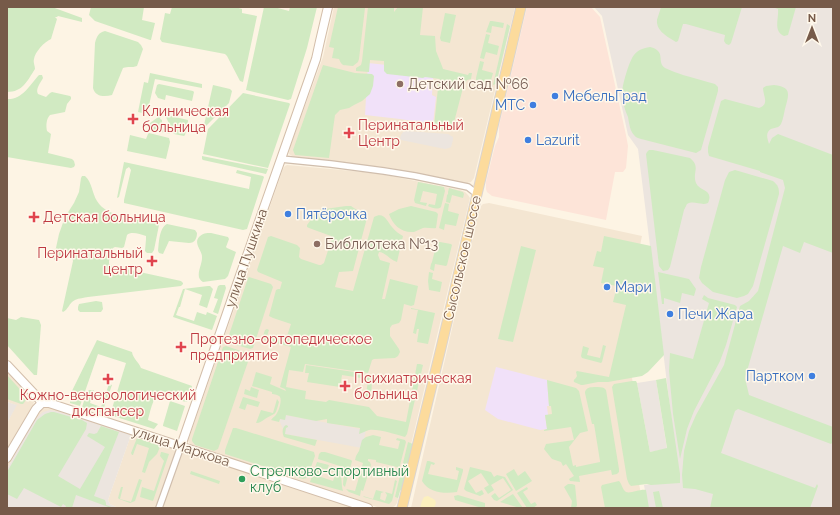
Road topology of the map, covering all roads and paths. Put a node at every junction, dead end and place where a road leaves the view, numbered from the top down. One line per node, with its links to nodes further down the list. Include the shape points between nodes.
1 (328, 7): 3 (street, улица Пушкина, via 318,52)
2 (521, 7): 4 (main road, Сысольское шоссе)
3 (282, 159): 4 (street, via 415,176 468,187); 7 (street, улица Пушкина)
4 (477, 194): 11 (main road, Сысольское шоссе)
5 (7, 365): 6 (street)
6 (42, 403): 7 (street, улица Маркова, via 49,403); 8 (street)
7 (181, 446): 9 (street, улица Пушкина); 10 (street, улица Маркова)
8 (7, 458)
9 (160, 508)
10 (368, 508)
11 (402, 508)

